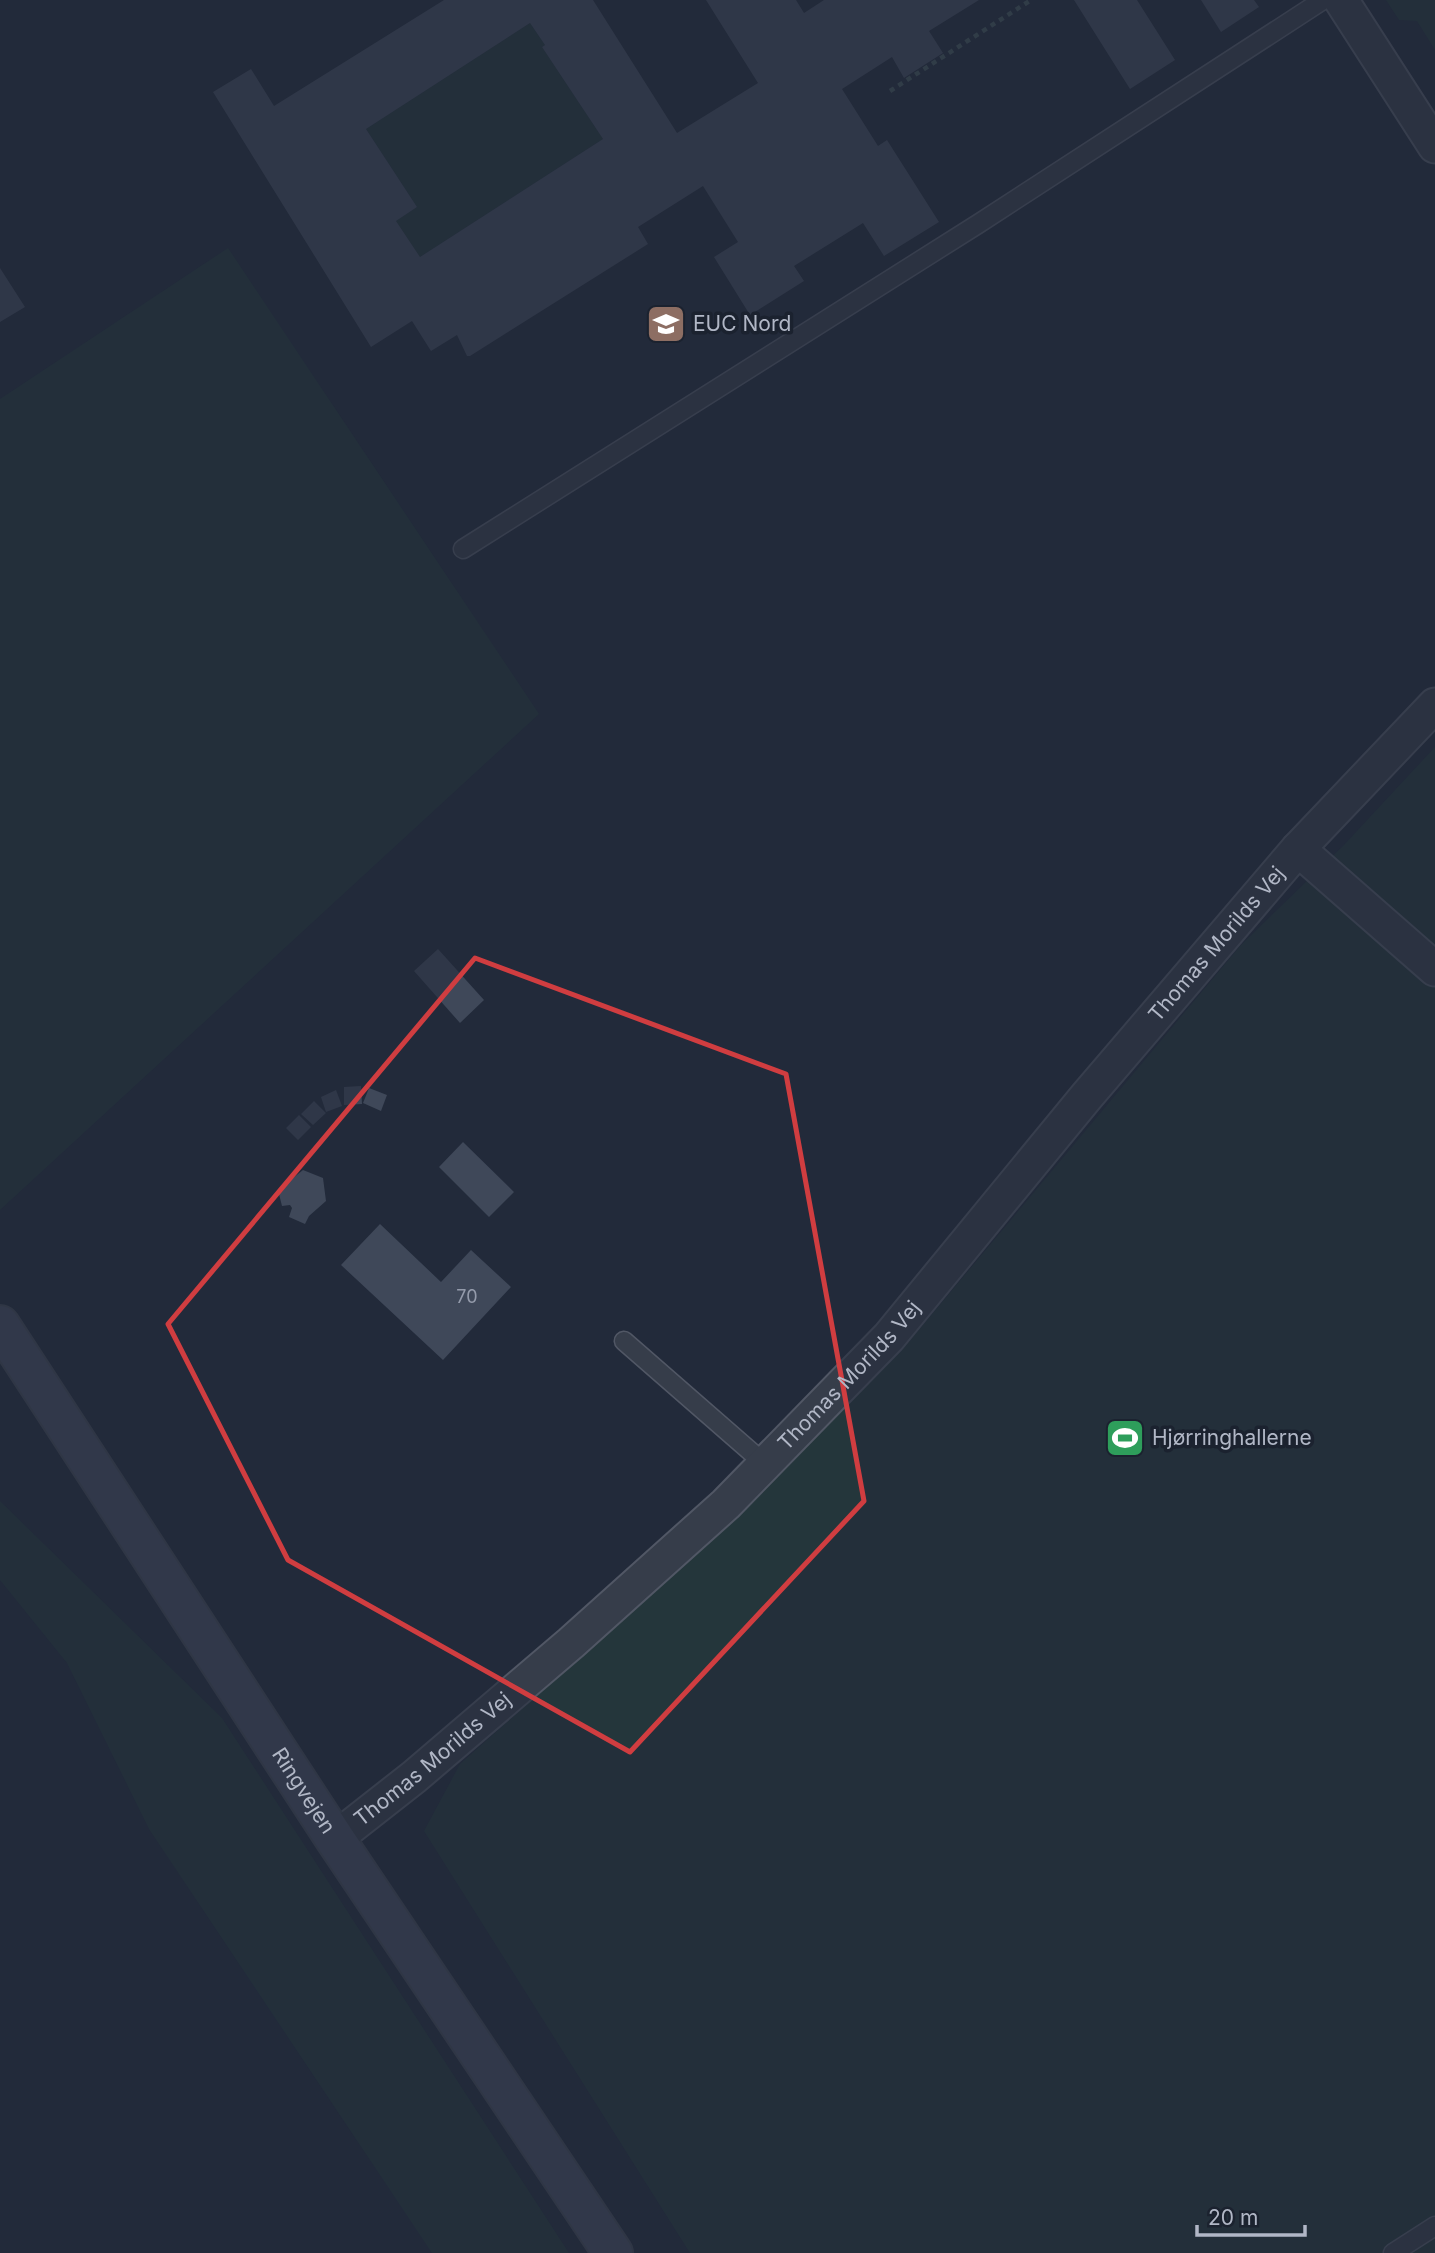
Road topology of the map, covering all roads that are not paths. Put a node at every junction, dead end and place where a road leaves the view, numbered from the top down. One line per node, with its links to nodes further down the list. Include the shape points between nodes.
1 (1323, 0): 4 (lane)
2 (1340, 0): 3 (street)
3 (1435, 146)
4 (463, 550)
5 (1435, 705): 6 (street, Thomas Morilds Vej)
6 (1298, 849): 7 (street, Thomas Morilds Vej); 10 (street, Thomas Morilds Vej, via 889,1337)
7 (1435, 970)
8 (0, 1325): 11 (main road, Ringvejen)
9 (624, 1341): 10 (lane)
10 (765, 1464): 11 (street, Thomas Morilds Vej, via 571,1643)
11 (335, 1839): 13 (main road, Ringvejen)
12 (1435, 2226): 14 (lane)
13 (612, 2253)
14 (1393, 2253)

